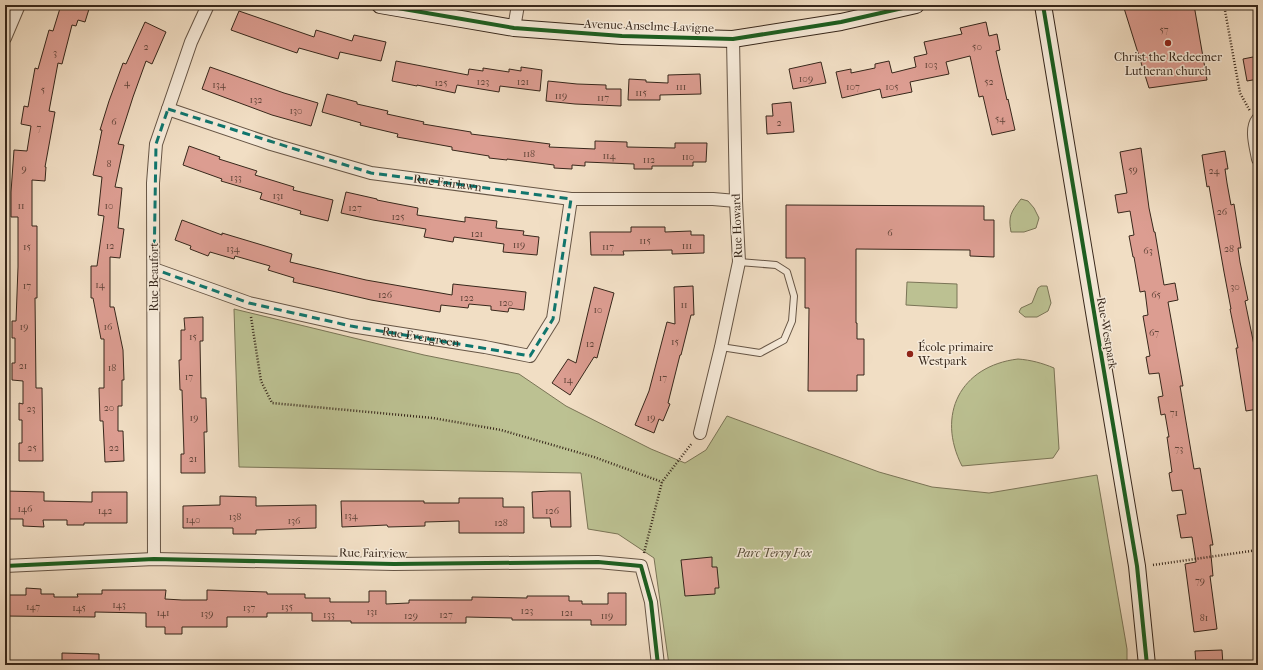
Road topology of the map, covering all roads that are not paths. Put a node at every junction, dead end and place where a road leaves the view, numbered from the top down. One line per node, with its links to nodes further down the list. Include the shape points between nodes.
1 (19, 5): 8 (street)
2 (208, 5): 10 (street, Rue Beaufort, via 191,42)
3 (380, 5): 7 (street, Avenue Anselme-Lavigne)
4 (518, 5): 7 (street)
5 (916, 5): 9 (street, Avenue Anselme-Lavigne, via 841,22)
6 (1043, 5): 22 (street, Rue Westpark, via 1137,566)
7 (514, 28): 9 (street, Avenue Anselme-Lavigne, via 622,36)
8 (5, 38)
9 (733, 39): 14 (street, Rue Howard)
10 (168, 109): 13 (street, Rue Fairlawn, via 271,144 372,173); 16 (street, Rue Beaufort, via 156,144 153,183)
11 (1257, 120): 12 (street, via 1254,135)
12 (1258, 159)
13 (571, 199): 14 (street, Rue Fairlawn); 16 (street, Rue Evergreen, via 552,319 530,356 350,326 249,303)
14 (736, 201): 15 (street, Rue Howard)
15 (739, 262): 17 (street, Rue Howard); 17 (lane, via 776,265 787,272 794,296 792,321 784,340 760,353)
16 (154, 269): 19 (street, Rue Beaufort)
17 (721, 347): 18 (street, Rue Howard)
18 (700, 433)
19 (154, 559): 20 (street, Rue Fairview); 21 (street, Rue Fairview, via 394,564 598,562 641,566 651,602)
20 (5, 566)
21 (658, 665)
22 (1148, 665)

